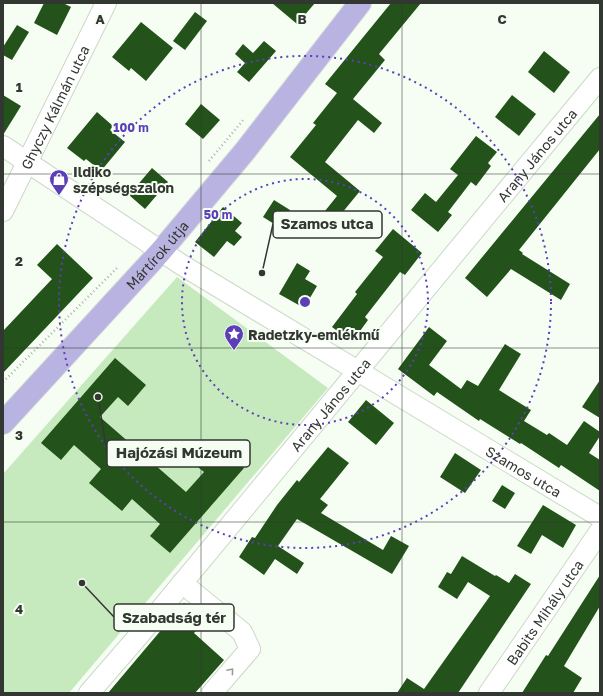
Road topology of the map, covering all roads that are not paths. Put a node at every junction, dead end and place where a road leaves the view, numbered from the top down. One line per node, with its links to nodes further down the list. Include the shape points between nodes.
1 (106, 3): 5 (street, Ghyczy Kálmán utca)
2 (360, 3): 7 (main road, Mártírok útja, via 245,151)
3 (600, 78): 8 (street, Arany János utca)
4 (3, 146): 5 (street, Szamos utca)
5 (27, 161): 6 (street, Ghyczy Kálmán utca); 7 (street, Szamos utca)
6 (3, 211)
7 (161, 251): 8 (street, Szamos utca); 9 (main road, Mártírok útja)
8 (359, 371): 10 (street, Szamos utca); 12 (street, Arany János utca)
9 (3, 423)
10 (600, 517)
11 (600, 531): 15 (street, Babits Mihály utca)
12 (182, 583): 13 (street, Arany János utca); 14 (street, one-way to 12, via 250,649 242,632)
13 (89, 693)
14 (212, 693)
15 (489, 693)

